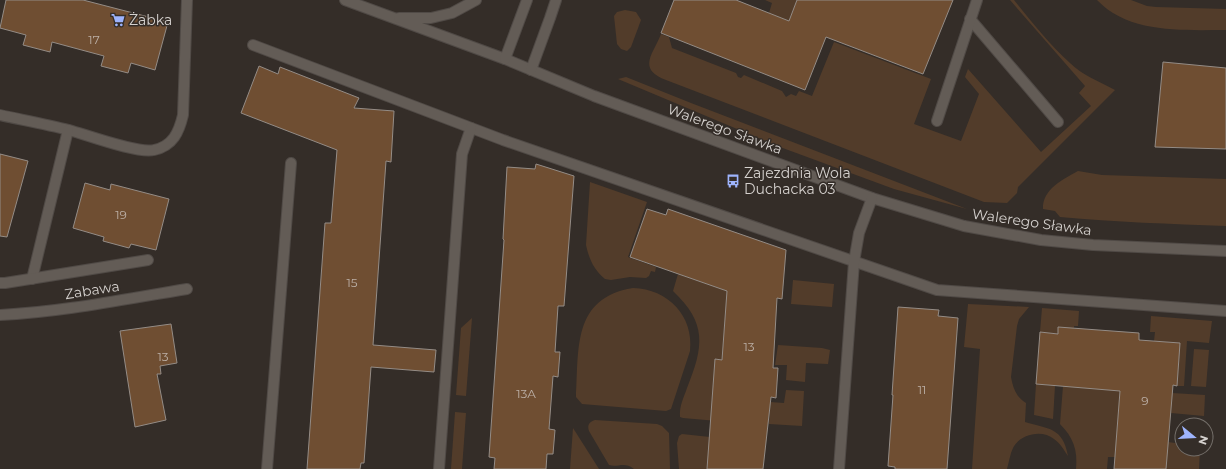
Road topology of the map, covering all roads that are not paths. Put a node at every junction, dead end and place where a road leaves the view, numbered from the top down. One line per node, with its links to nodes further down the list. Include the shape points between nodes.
1 (187, 0): 16 (street, via 183,115 179,130 171,143 154,150 138,150)
2 (345, 0): 7 (street, Walerego Sławka)
3 (476, 0): 7 (street, via 452,13 431,18)
4 (527, 0): 10 (street)
5 (556, 0): 11 (street)
6 (977, 0): 8 (street)
7 (391, 18): 10 (street, Walerego Sławka)
8 (970, 19): 13 (street); 14 (street)
9 (253, 45): 15 (street)
10 (505, 60): 11 (street, Walerego Sławka)
11 (531, 70): 18 (street, Walerego Sławka, via 594,96)
12 (0, 114): 16 (street)
13 (937, 121)
14 (1058, 122)
15 (471, 128): 21 (street); 28 (street, via 462,154)
16 (68, 130): 22 (street)
17 (290, 163): 27 (street)
18 (872, 198): 19 (street, Walerego Sławka, via 964,226 1041,240 1132,248); 21 (street, via 860,233)
19 (1226, 250)
20 (148, 260): 22 (street)
21 (854, 262): 25 (street, via 937,290); 29 (street)
22 (32, 279): 23 (street)
23 (0, 283)
24 (187, 289): 26 (street, Zabawa, via 62,309)
25 (1226, 311)
26 (0, 315)
27 (267, 469)
28 (439, 469)
29 (839, 469)

